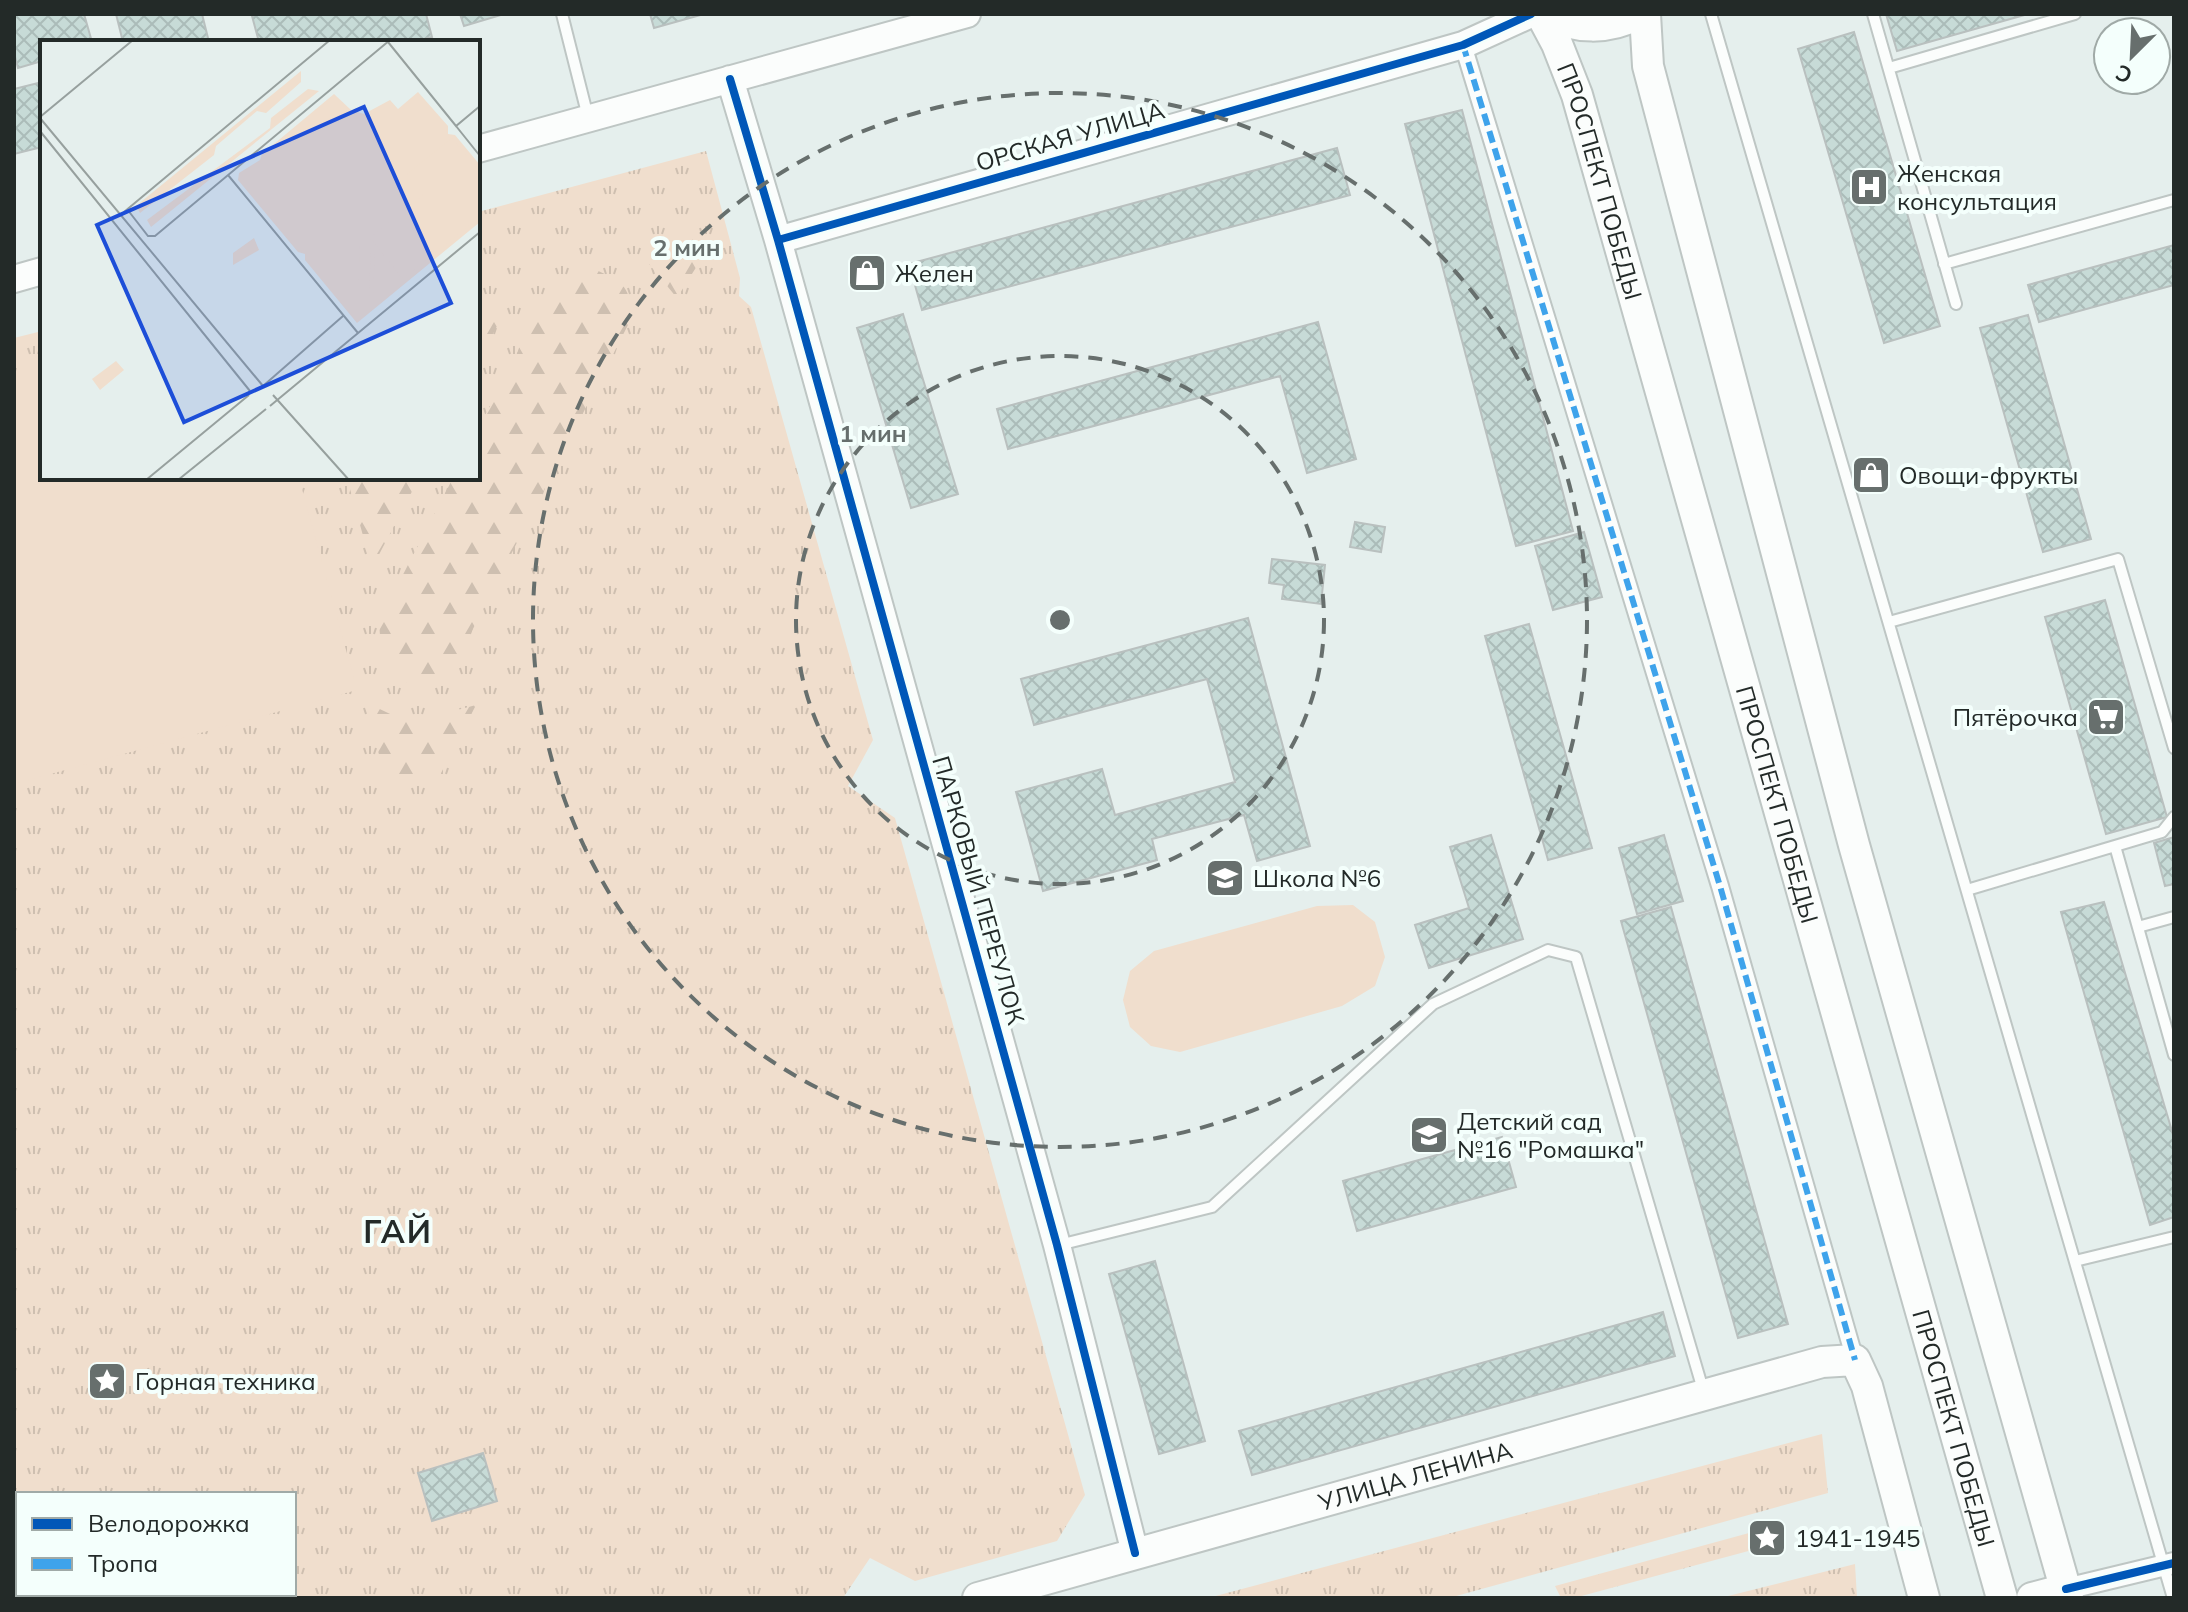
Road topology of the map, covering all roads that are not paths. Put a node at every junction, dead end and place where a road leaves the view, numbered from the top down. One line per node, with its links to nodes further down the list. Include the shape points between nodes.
1 (562, 14): 13 (lane)
2 (967, 14): 12 (street)
3 (1531, 14): 10 (street, ОРСКАЯ УЛИЦА)
4 (1543, 14): 5 (main road, via 1581,26 1604,26); 39 (main road, ПРОСПЕКТ ПОБЕДЫ, via 1577,95)
5 (1638, 14)
6 (1645, 14): 36 (main road, via 1648,66 1854,845)
7 (1711, 14): 21 (lane)
8 (1873, 14): 11 (lane)
9 (2075, 14): 11 (lane)
10 (1463, 45): 16 (street, ОРСКАЯ УЛИЦА); 32 (street, via 1720,886)
11 (1889, 68): 17 (lane)
12 (730, 79): 13 (street); 16 (street)
13 (588, 118): 14 (street)
14 (480, 148)
15 (2174, 200): 17 (lane)
16 (778, 240): 30 (street, ПАРКОВЫЙ ПЕРЕУЛОК)
17 (1944, 264): 20 (lane)
18 (40, 272): 19 (street)
19 (14, 279)
20 (1956, 304)
21 (1889, 622): 22 (lane, via 2118,559); 25 (lane)
22 (2174, 748)
23 (2174, 817): 24 (lane, via 2162,832)
24 (2115, 846): 25 (lane); 27 (lane)
25 (1967, 890): 31 (lane)
26 (2174, 917): 27 (lane)
27 (2138, 927): 28 (lane)
28 (2174, 1055)
29 (2174, 1237): 31 (lane)
30 (1057, 1245): 33 (lane, via 1212,1207 1433,1004 1548,950 1576,957); 34 (street, ПАРКОВЫЙ ПЕРЕУЛОК)
31 (2075, 1261): 35 (lane)
32 (1855, 1360): 33 (main road, УЛИЦА ЛЕНИНА, via 1822,1362); 38 (main road, via 1867,1386)
33 (1704, 1395): 34 (main road, УЛИЦА ЛЕНИНА)
34 (1135, 1553): 37 (main road, УЛИЦА ЛЕНИНА)
35 (2169, 1564): 36 (street); 41 (lane)
36 (2067, 1594): 40 (main road)
37 (978, 1598)
38 (1924, 1598)
39 (2002, 1598)
40 (2032, 1598)
41 (2173, 1598)

